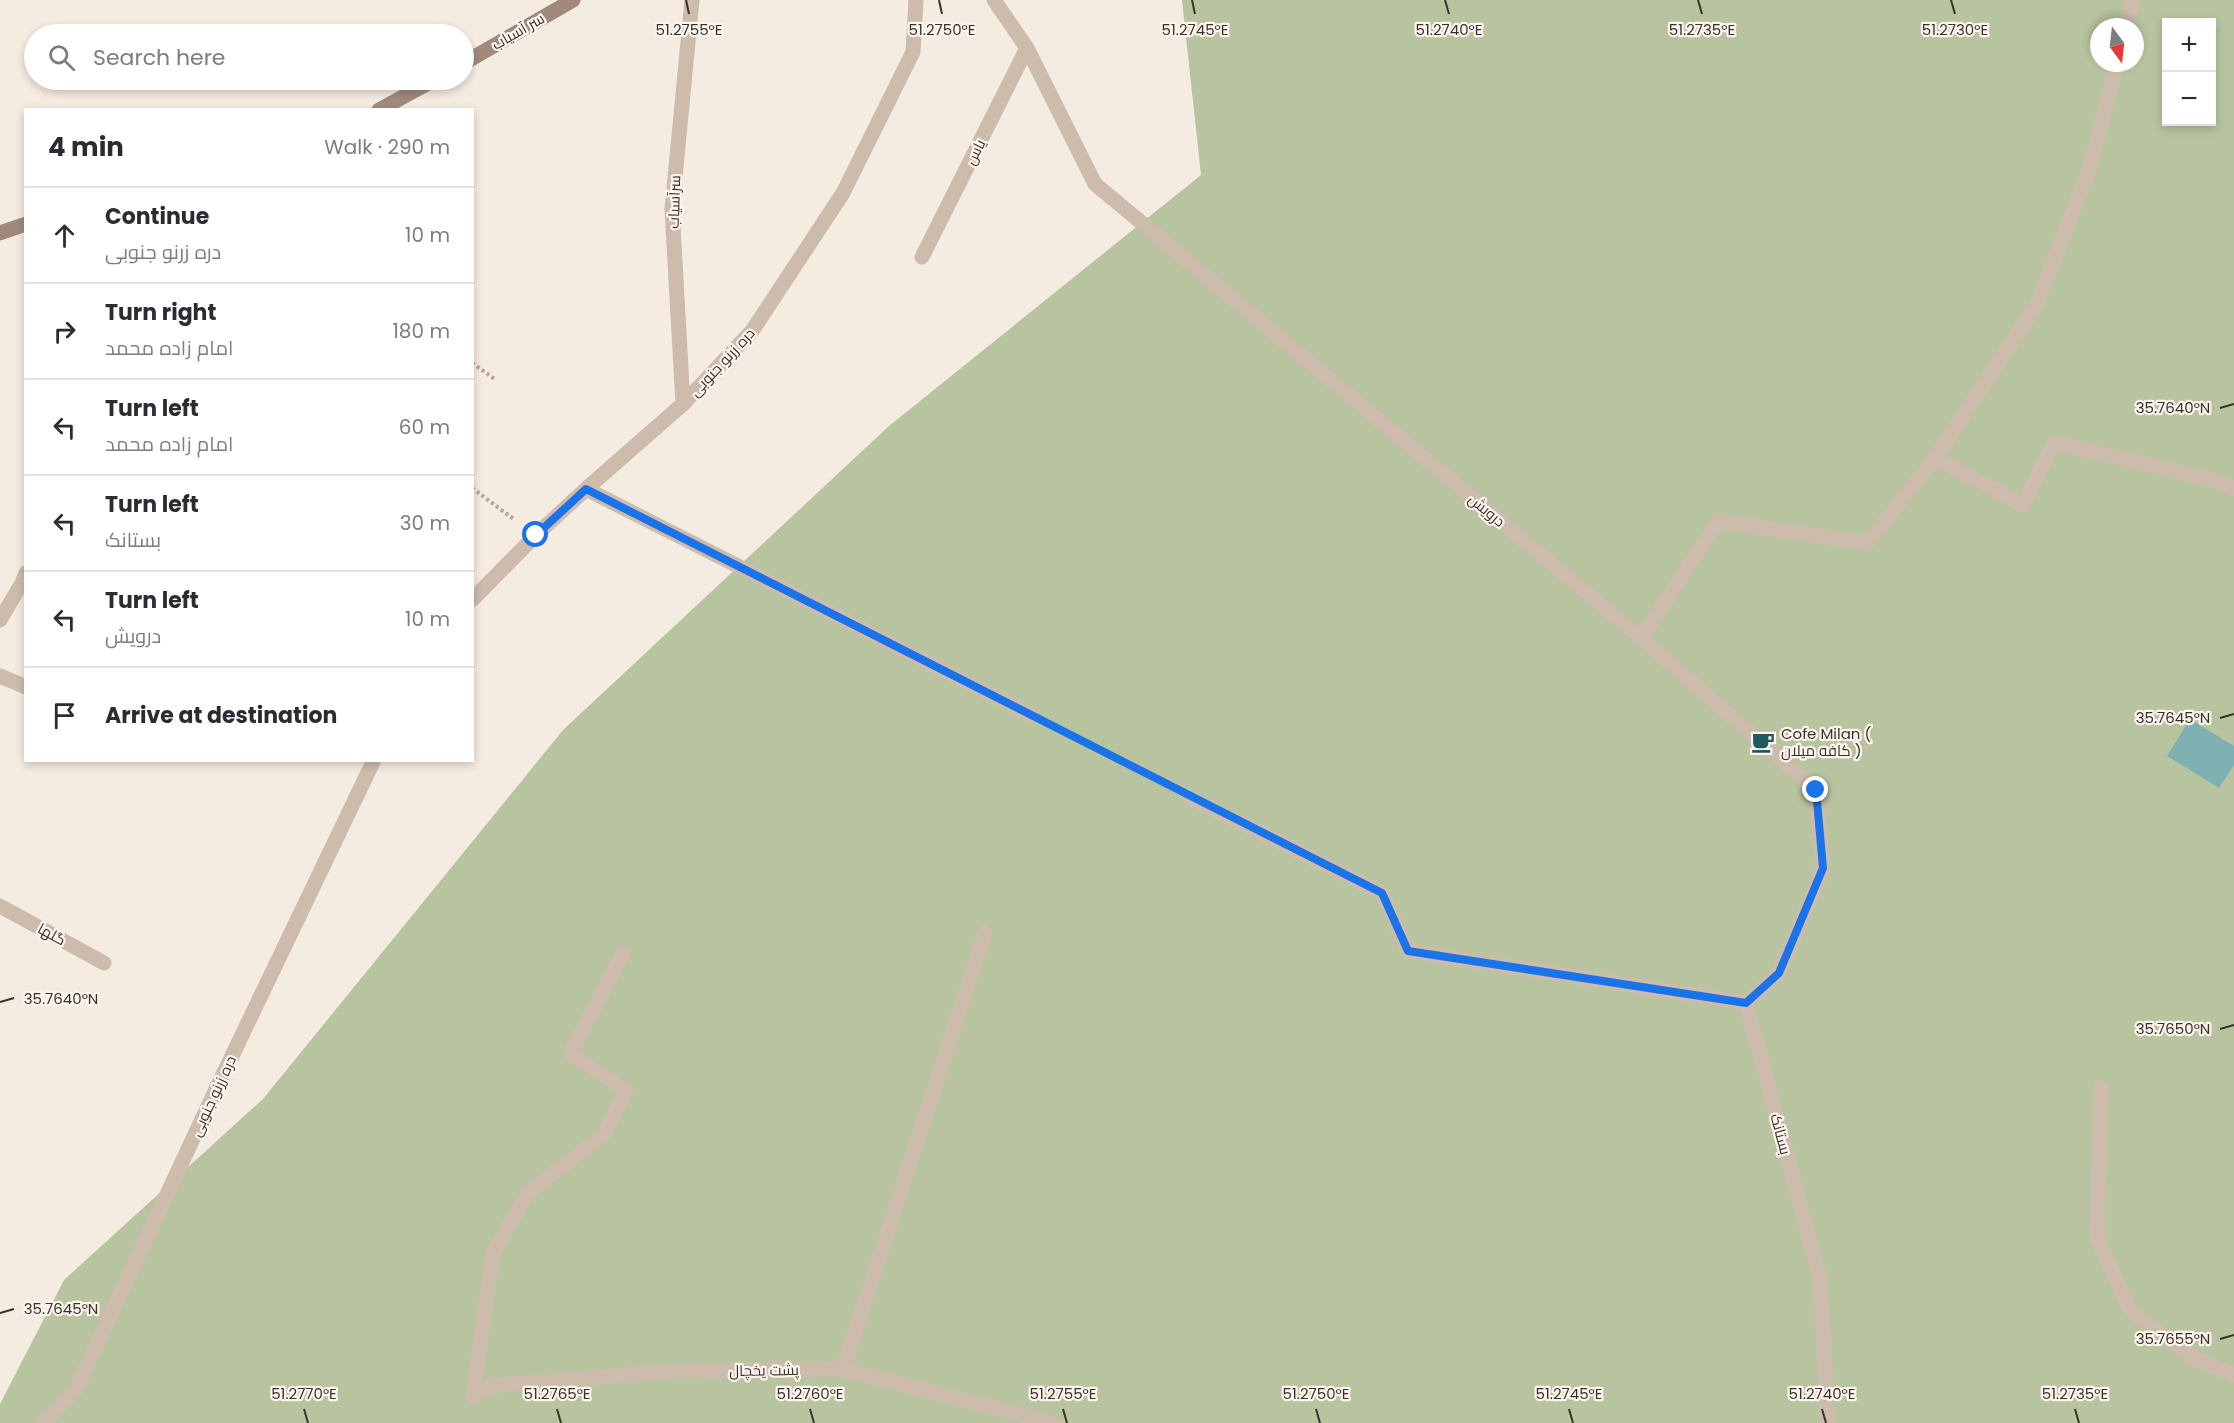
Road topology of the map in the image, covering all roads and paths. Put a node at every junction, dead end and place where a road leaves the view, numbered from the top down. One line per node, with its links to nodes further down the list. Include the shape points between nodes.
1 (573, 0): 8 (street, سر آسیاب)
2 (692, 0): 17 (street, سرآسیاب, via 672,209)
3 (916, 0): 17 (street, دره زرنو جنوبی, via 913,52 843,193 752,331)
4 (994, 0): 7 (street)
5 (2133, 0): 6 (street)
6 (2128, 18)
7 (1027, 48): 14 (street, یاس); 26 (street, درویش, via 1095,184)
8 (474, 57)
9 (2115, 72): 18 (street, via 2089,170 2037,304)
10 (416, 90): 11 (street)
11 (383, 108)
12 (24, 225): 13 (street)
13 (0, 232)
14 (922, 257)
15 (474, 364): 16 (path)
16 (496, 380)
17 (683, 404): 20 (street, دره زرنو جنوبی)
18 (1935, 458): 21 (street, via 2023,505 2054,442); 26 (street, via 1867,543 1718,521)
19 (474, 489): 22 (path)
20 (586, 489): 22 (street, دره زرنو جنوبی); 29 (street)
21 (2234, 489)
22 (536, 535): 24 (street, دره زرنو جنوبی)
23 (24, 578): 25 (street)
24 (474, 598)
25 (0, 620)
26 (1641, 638): 36 (street, درویش, via 1816,790 1823,868 1779,973)
27 (0, 676): 28 (street)
28 (24, 686)
29 (1032, 715): 31 (path)
30 (373, 762): 40 (street, دره زرنو جنوبی, via 76,1389)
31 (1190, 797): 36 (street, via 1382,893 1408,951)
32 (0, 906): 35 (street, گلها)
33 (985, 932): 38 (street)
34 (623, 953): 38 (street, پشت یخچال, via 570,1054 626,1090 604,1134 528,1193 493,1253 473,1396 490,1386 674,1371)
35 (104, 963)
36 (1746, 1003): 42 (street, بستانک, via 1820,1278)
37 (2101, 1088): 39 (street, via 2097,1238 2130,1310 2193,1358)
38 (843, 1369): 41 (street, پشت یخچال)
39 (2234, 1375)
40 (43, 1423)
41 (1052, 1423)
42 (1828, 1423)

